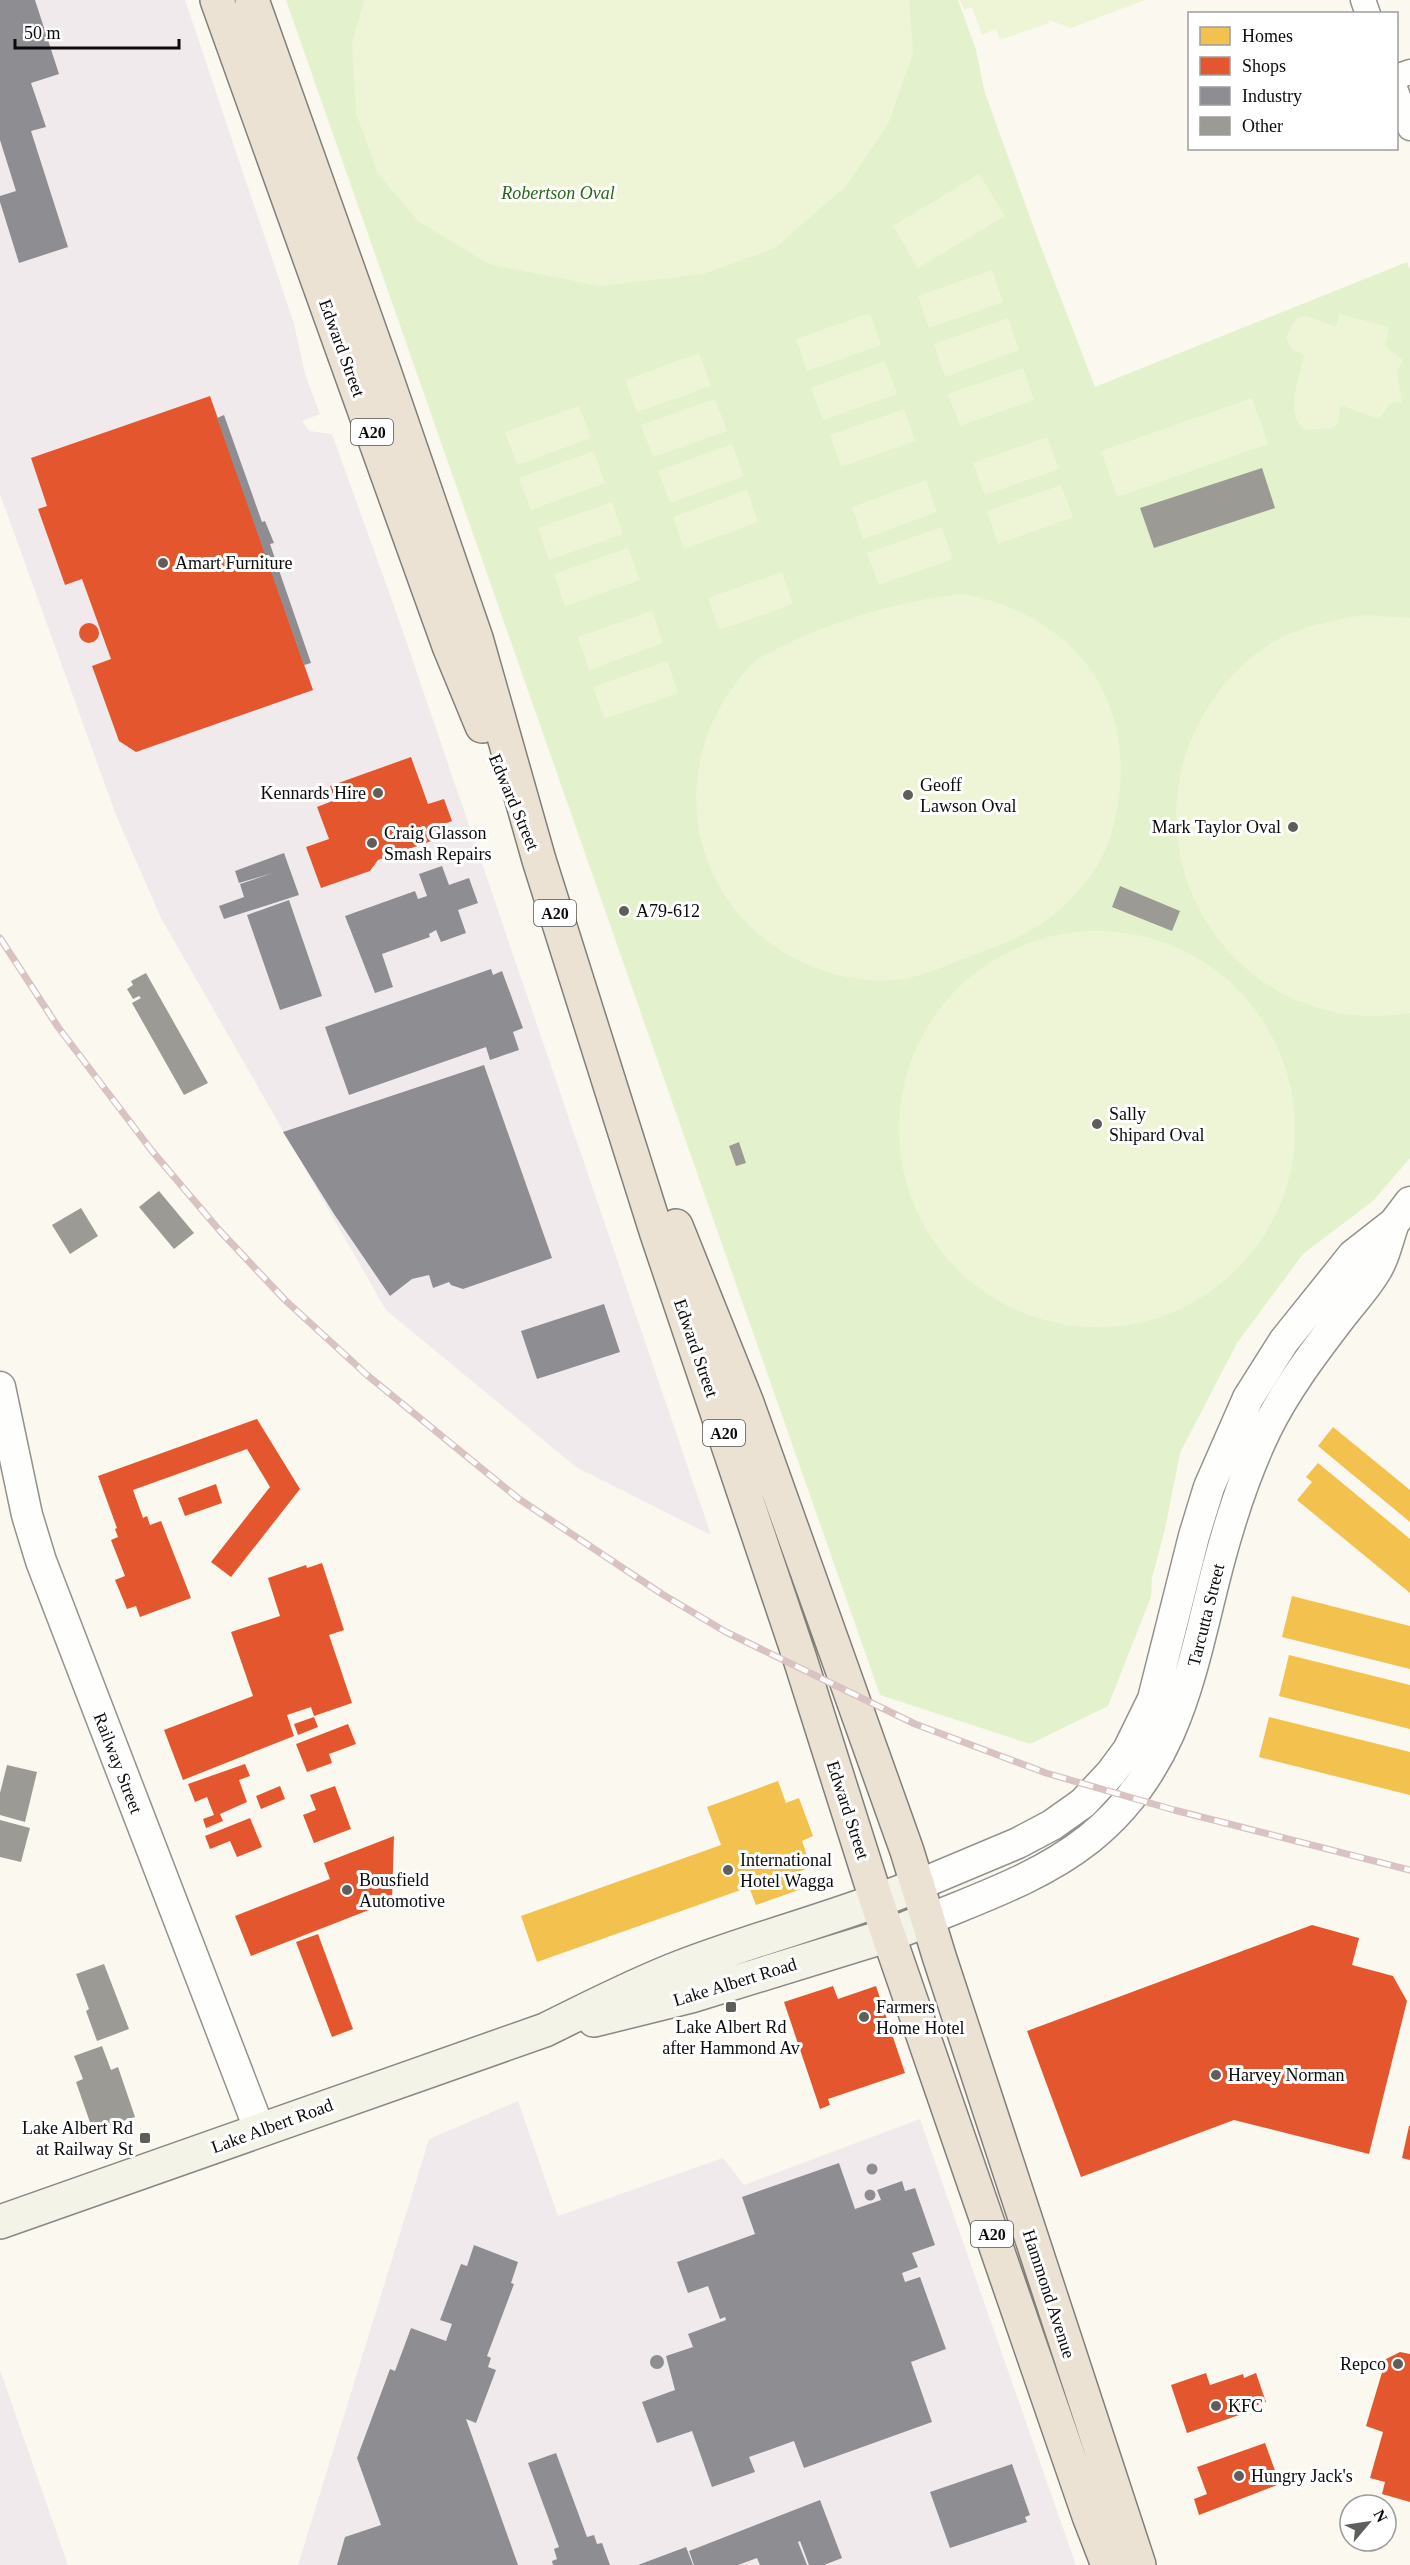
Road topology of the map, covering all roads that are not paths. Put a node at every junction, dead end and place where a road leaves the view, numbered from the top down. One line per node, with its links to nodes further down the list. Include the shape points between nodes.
1 (217, 0): 5 (highway, Edward Street / A20, via 449,646)
2 (252, 0): 5 (highway, Edward Street / A20, via 476,638)
3 (1398, 96): 4 (street)
4 (1410, 128)
5 (539, 860): 6 (highway, Edward Street / A20)
6 (572, 965): 13 (highway, Edward Street / A20, via 747,1403); 14 (highway, Edward Street / A20)
7 (1404, 1221): 8 (street, Tarcutta Street, via 1353,1255); 9 (street, Tarcutta Street, via 1376,1273)
8 (1313, 1303): 9 (street); 10 (street, Tarcutta Street)
9 (1338, 1321): 11 (street, Tarcutta Street)
10 (1284, 1341): 11 (street); 13 (street, Tarcutta Street, via 1248,1398 1209,1487 1153,1699 1128,1750 1083,1803 1052,1825)
11 (1310, 1359): 15 (street, Tarcutta Street, via 1282,1400 1247,1472 1181,1706 1168,1739 1134,1792 1088,1840 1028,1878)
12 (0, 1387): 18 (street, Railway Street, via 27,1515 45,1571)
13 (918, 1885): 14 (main road, Lake Albert Road); 15 (highway, Hammond Avenue / A20)
14 (877, 1902): 16 (highway, Hammond Avenue / A20); 17 (main road, Lake Albert Road, via 681,1967)
15 (927, 1920): 16 (main road, Lake Albert Road); 21 (highway, Hammond Avenue / A20)
16 (889, 1935): 17 (main road, Lake Albert Road, via 691,1996); 20 (highway, Hammond Avenue / A20)
17 (545, 2030): 18 (main road, Lake Albert Road)
18 (260, 2131): 19 (main road, Lake Albert Road)
19 (0, 2222)
20 (1108, 2565)
21 (1140, 2565)

